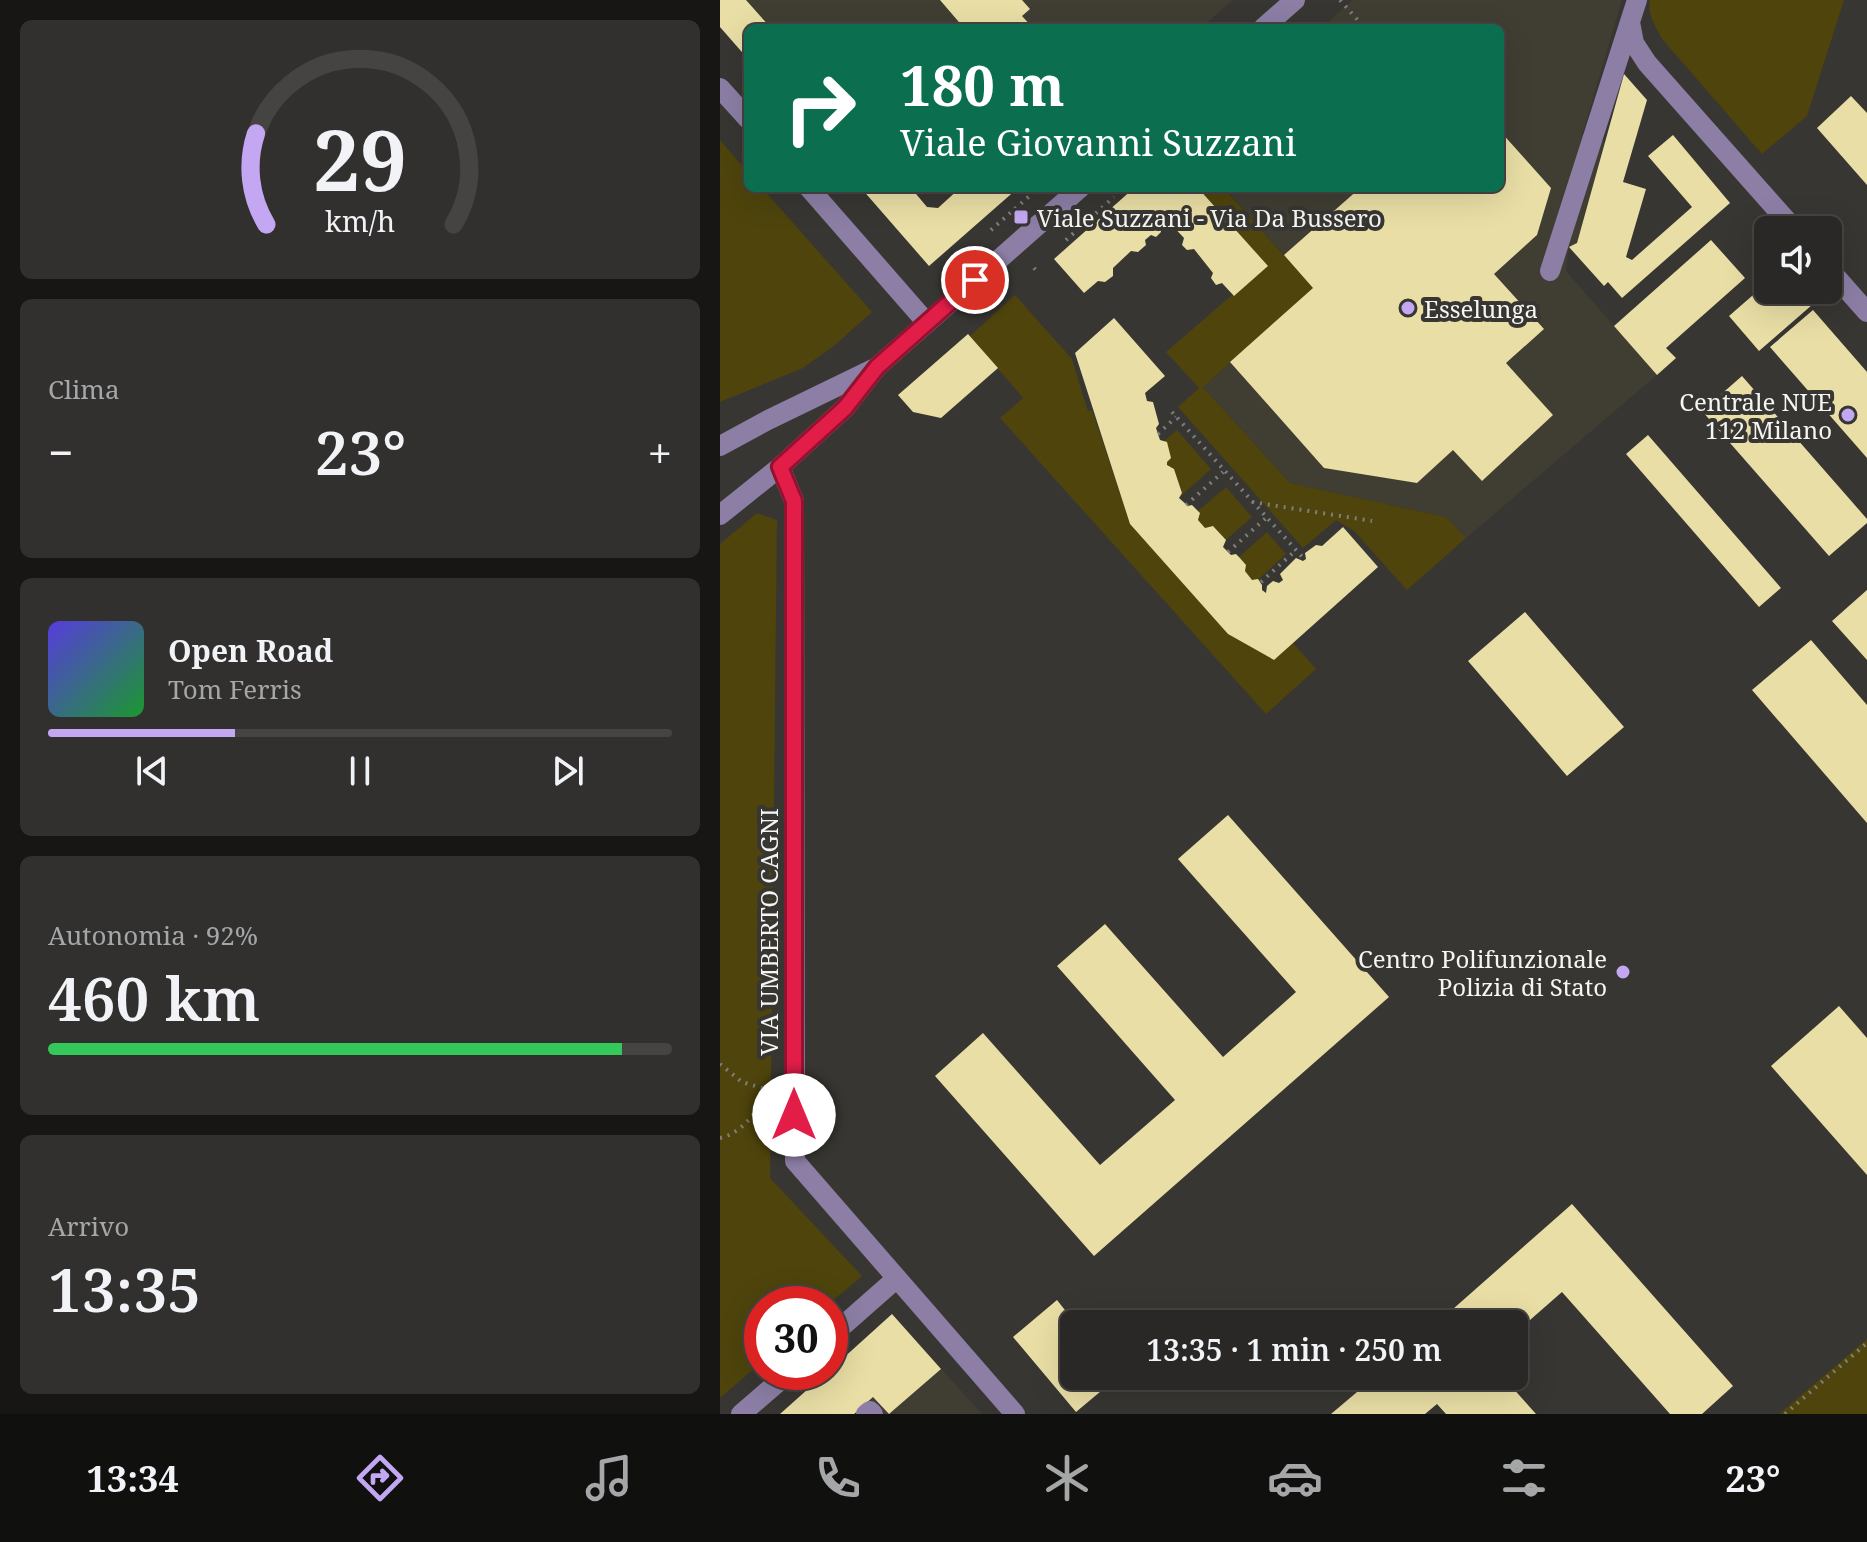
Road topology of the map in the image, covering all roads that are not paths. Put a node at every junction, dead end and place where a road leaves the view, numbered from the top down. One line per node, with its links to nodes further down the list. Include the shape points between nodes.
1 (1295, 0): 4 (street)
2 (1637, 0): 3 (street)
3 (1630, 22): 9 (street, via 1634,43 1647,63); 10 (street)
4 (1268, 24)
5 (720, 88): 6 (street)
6 (744, 115)
7 (812, 192): 13 (street)
8 (1075, 192): 13 (street)
9 (1783, 216)
10 (1550, 271)
11 (1842, 284): 12 (street)
12 (1867, 312)
13 (927, 323): 14 (street)
14 (877, 367): 15 (street); 16 (street, via 845,408)
15 (720, 446)
16 (780, 467): 17 (street); 18 (street, VIA UMBERTO CAGNI, via 794,501 795,1161)
17 (720, 515)
18 (897, 1278): 19 (street); 24 (street, VIA UMBERTO CAGNI)
19 (848, 1321)
20 (769, 1390): 21 (street)
21 (741, 1414)
22 (866, 1414): 23 (street)
23 (873, 1414)
24 (1015, 1414)

